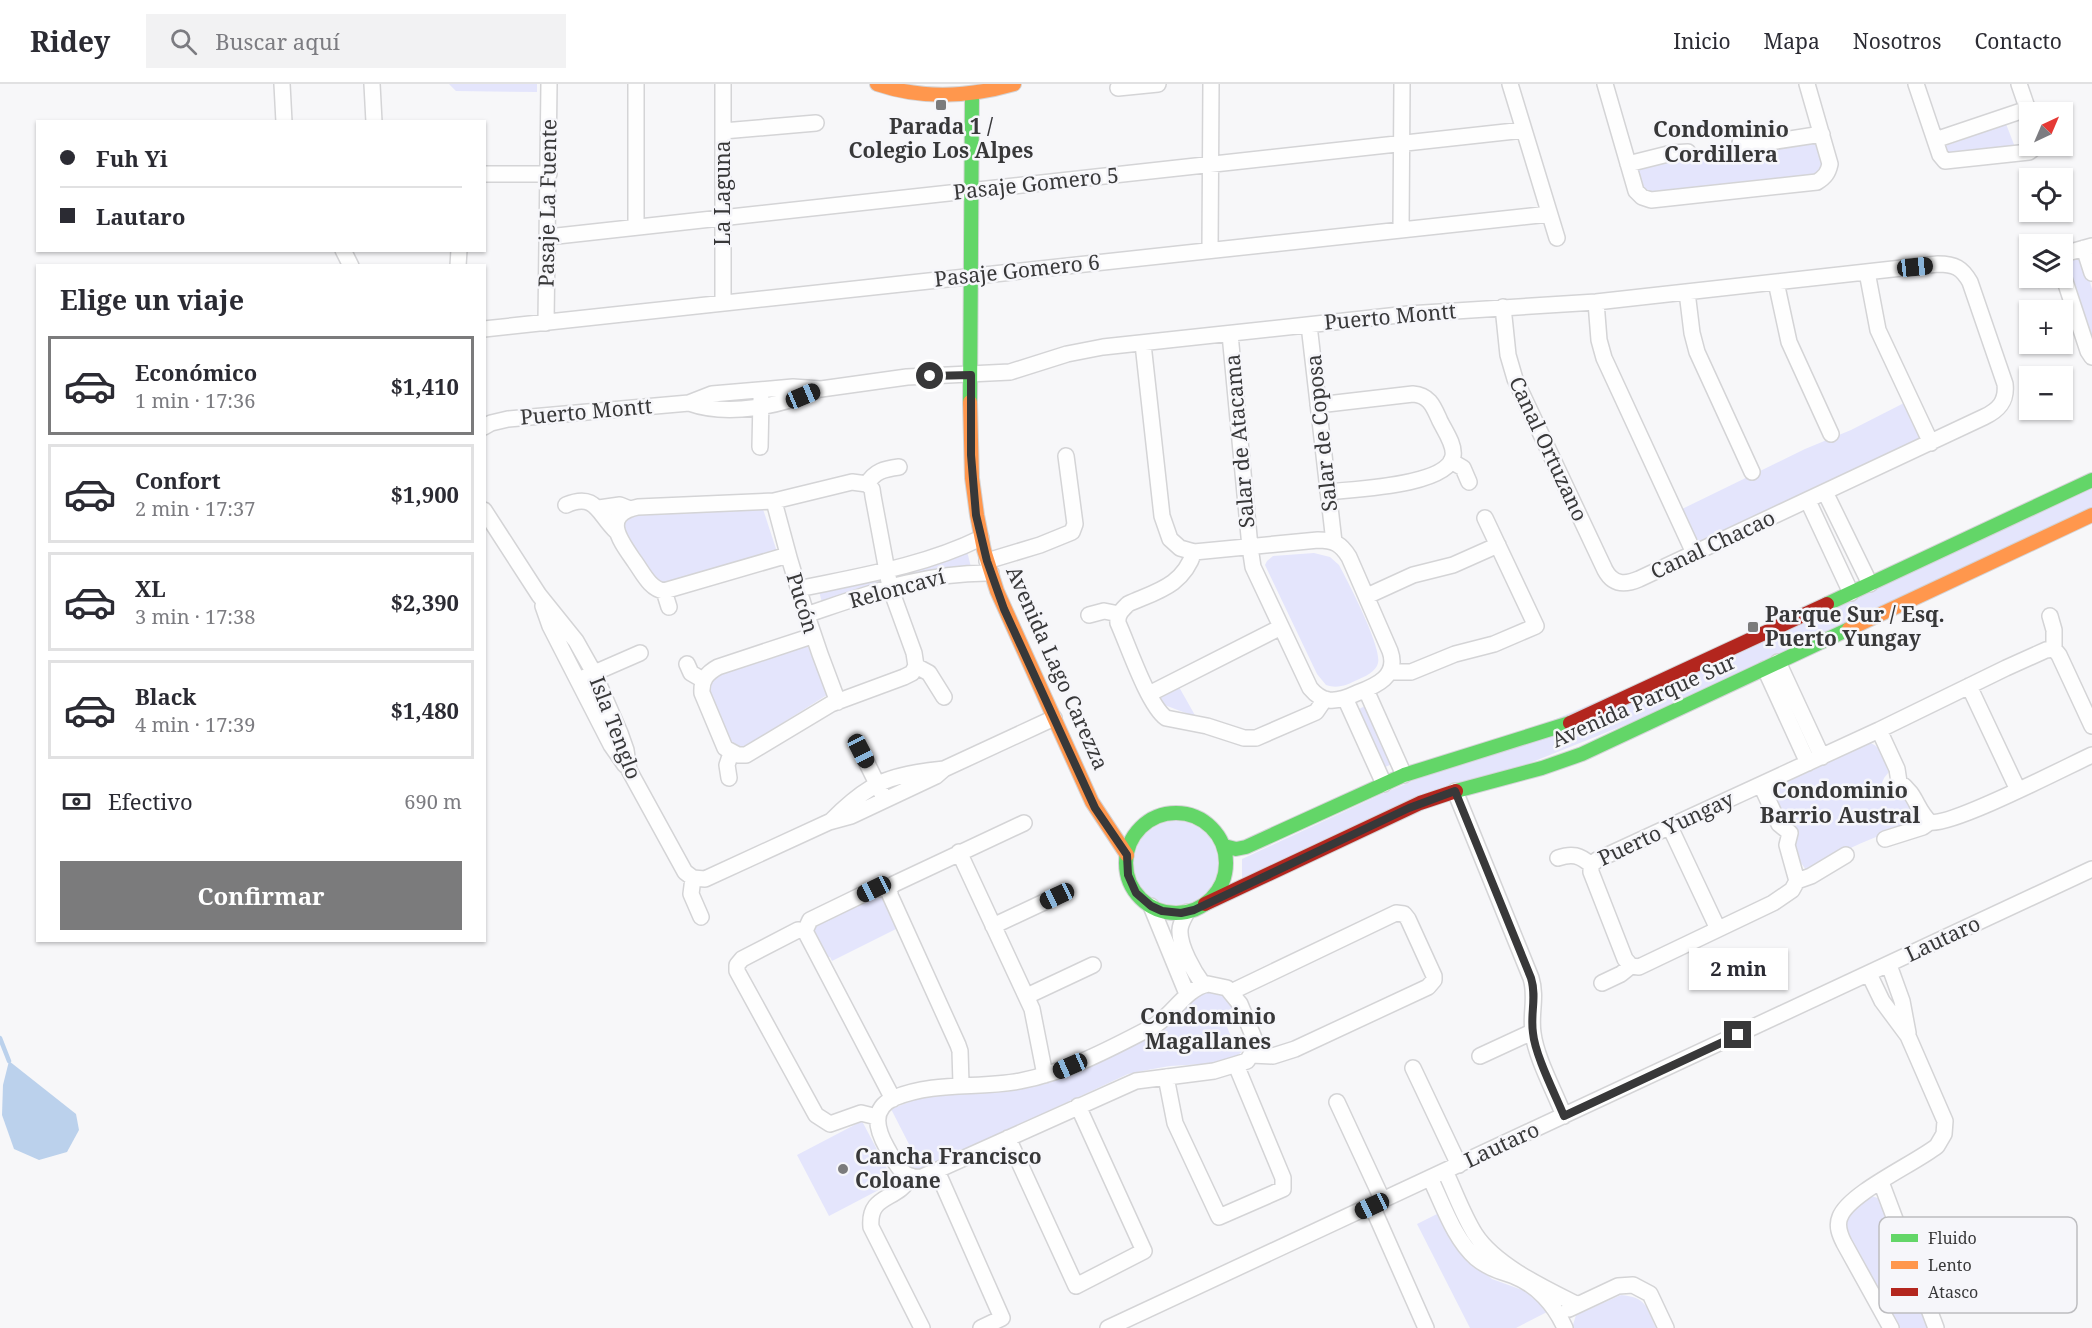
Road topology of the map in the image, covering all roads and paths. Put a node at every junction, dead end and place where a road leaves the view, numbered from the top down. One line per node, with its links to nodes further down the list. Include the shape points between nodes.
1 (282, 84): 20 (street)
2 (372, 84): 21 (street)
3 (549, 84): 34 (street, Pasaje La Fuente)
4 (636, 84): 38 (street)
5 (723, 84): 24 (street, La Laguna)
6 (877, 84): 17 (street, via 912,93)
7 (1014, 84): 17 (street)
8 (1158, 84): 16 (street)
9 (1211, 84): 32 (street)
10 (1402, 84): 28 (street)
11 (1510, 84): 23 (street)
12 (1605, 84): 31 (street)
13 (1807, 84): 25 (street)
14 (1916, 84): 26 (street)
15 (2019, 84): 18 (street)
16 (1118, 88)
17 (972, 94): 35 (street, Avenida Lago Carezza)
18 (2025, 102)
19 (2019, 115): 26 (street)
20 (284, 120)
21 (374, 120)
22 (816, 123): 24 (street)
23 (1524, 130): 28 (street, Pasaje Gomero 5); 36 (street)
24 (723, 131): 37 (street, La Laguna)
25 (1822, 134): 27 (street); 31 (street, via 1830,164 1828,173 1817,182 1651,200 1635,191)
26 (1935, 140): 30 (street, via 1942,158 1950,162)
27 (1740, 143)
28 (1402, 144): 32 (street, Pasaje Gomero 5); 39 (street)
29 (1688, 152): 31 (street)
30 (2019, 153)
31 (1628, 164)
32 (1210, 166): 35 (street, Pasaje Gomero 5); 43 (street)
33 (486, 174): 34 (street)
34 (549, 174): 40 (street, Pasaje La Fuente)
35 (971, 191): 37 (street, Pasaje Gomero 5); 47 (street, Avenida Lago Carezza)
36 (1549, 214): 39 (street, Pasaje Gomero 6); 41 (street)
37 (723, 218): 38 (street, Pasaje Gomero 5); 52 (street, La Laguna)
38 (636, 227): 40 (street, Pasaje Gomero 5)
39 (1401, 230): 43 (street, Pasaje Gomero 6)
40 (548, 237): 54 (street, Pasaje La Fuente)
41 (1557, 238)
42 (2088, 247): 44 (street); 46 (street)
43 (1210, 250): 47 (street, Pasaje Gomero 6)
44 (2073, 254)
45 (1867, 272): 48 (street, Puerto Montt); 63 (street, Puerto Montt, via 1938,264 1962,269 2005,384); 69 (street, via 1878,330)
46 (2092, 273)
47 (970, 277): 52 (street, Pasaje Gomero 6); 60 (street, Avenida Lago Carezza)
48 (1776, 282): 50 (street, Puerto Montt); 68 (street, via 1789,342)
49 (2067, 288): 59 (street)
50 (1687, 292): 51 (street, Puerto Montt); 74 (street, via 1697,352)
51 (1596, 302): 53 (street, Puerto Montt); 94 (street, via 1604,358)
52 (723, 303): 54 (street, Pasaje Gomero 6)
53 (1503, 307): 55 (street, Puerto Montt); 98 (street, Canal Ortuzano, via 1515,380 1605,570)
54 (546, 323): 56 (street, Pasaje Gomero 6)
55 (1309, 325): 57 (street, Puerto Montt); 65 (street, Salar de Coposa)
56 (486, 329)
57 (1230, 334): 58 (street, Puerto Montt); 92 (street, Salar de Atacama)
58 (1143, 344): 60 (street, Puerto Montt, via 1087,350 1010,372); 93 (street, via 1163,522 1170,539 1180,548)
59 (2092, 357)
60 (971, 375): 61 (street, Puerto Montt, via 907,377); 89 (street, Avenida Lago Carezza, via 972,478)
61 (821, 389): 62 (street, Puerto Montt); 66 (street, Puerto Montt)
62 (762, 390): 64 (street, Puerto Montt, via 712,394); 66 (street)
63 (2005, 398): 69 (street, Canal Chacao, via 1991,414)
64 (689, 403): 66 (street, Puerto Montt, via 704,408); 67 (street, Puerto Montt)
65 (1318, 405): 72 (street, via 1422,396 1433,404 1453,449); 78 (street, Salar de Coposa)
66 (761, 408): 70 (street)
67 (492, 419)
68 (1831, 434)
69 (1931, 443): 79 (street, Canal Chacao)
70 (760, 447)
71 (1066, 456): 96 (street, Reloncaví, via 1075,524 1072,532)
72 (1451, 461): 76 (street, via 1463,468); 78 (street, via 1441,472 1424,479)
73 (899, 467): 77 (street, via 875,473)
74 (1752, 472)
75 (2092, 480): 99 (street, Avenida Parque Sur)
76 (1469, 482)
77 (867, 484): 80 (street, via 852,482); 97 (street, via 872,489)
78 (1328, 492): 90 (street, Salar de Coposa)
79 (1825, 492): 81 (street, Canal Chacao); 99 (street)
80 (774, 501): 84 (street); 95 (street, Pucón)
81 (1808, 501): 94 (street, Canal Chacao); 103 (street)
82 (566, 505): 83 (street, via 581,500)
83 (599, 508): 84 (street, via 620,505); 88 (street)
84 (630, 509): 88 (street, via 616,524)
85 (486, 513): 104 (street, Isla Tenglo)
86 (2092, 515): 117 (street, Avenida Parque Sur)
87 (1485, 518): 91 (street)
88 (616, 531): 102 (street, via 652,586)
89 (981, 538): 96 (street, Avenida Lago Carezza); 97 (street, Reloncaví, via 942,555)
90 (1334, 542): 92 (street); 105 (street, via 1349,557)
91 (1498, 545): 105 (street); 118 (street, via 1536,626 1411,672)
92 (1250, 547): 93 (street); 111 (street, Salar de Atacama, via 1253,567)
93 (1194, 552): 107 (street, via 1177,581 1128,604)
94 (1694, 553): 98 (street, Canal Chacao, via 1640,579)
95 (788, 555): 101 (street, Pucón); 102 (street)
96 (989, 567): 100 (street, Reloncaví); 129 (street, Avenida Lago Carezza)
97 (886, 570): 100 (street); 101 (street, Reloncaví)
98 (1617, 582)
99 (1870, 584): 103 (street, Avenida Parque Sur)
100 (890, 587): 108 (street, Reloncaví); 116 (street)
101 (798, 589): 108 (street, Pucón)
102 (664, 591): 106 (street)
103 (1851, 593): 138 (street, Avenida Parque Sur, via 1567,724)
104 (539, 595): 119 (street, Isla Tenglo, via 576,641); 120 (street)
105 (1367, 596): 118 (street, via 1392,655)
106 (669, 607)
107 (1119, 614): 109 (street, via 1104,611); 124 (street, via 1118,623)
108 (806, 615): 112 (street, Pucón)
109 (1089, 615)
110 (2050, 616): 113 (street)
111 (1281, 627): 124 (street); 127 (street, Salar de Atacama, via 1310,688)
112 (812, 636): 121 (street, via 718,667); 128 (street, Pucón)
113 (2054, 649): 122 (street, Puerto Yungay); 130 (street)
114 (640, 653): 119 (street)
115 (687, 664): 121 (street, via 691,673)
116 (916, 666): 125 (street, via 929,673); 128 (street, via 904,677)
117 (1771, 666): 135 (street); 144 (street, Avenida Parque Sur, via 1566,760)
118 (1390, 672): 123 (street)
119 (594, 673): 120 (street); 137 (street, Isla Tenglo, via 620,733)
120 (578, 680): 137 (street, via 611,746)
121 (704, 680): 133 (street, via 704,697 721,744)
122 (1969, 686): 131 (street, Puerto Yungay); 143 (street)
123 (1366, 690): 126 (street); 138 (street)
124 (1149, 694): 127 (street, via 1166,718 1250,739 1316,712)
125 (944, 697)
126 (1345, 698): 127 (street); 141 (street)
127 (1325, 699)
128 (838, 702): 133 (street, via 746,755)
129 (1054, 718): 136 (street); 145 (street, Avenida Lago Carezza)
130 (2092, 726)
131 (1879, 730): 135 (street, Puerto Yungay); 148 (street, via 1898,769 1899,782 1910,791)
132 (861, 751): 140 (street)
133 (731, 753): 139 (street, via 727,765)
134 (2092, 755): 143 (street)
135 (1815, 760): 142 (street, Puerto Yungay)
136 (944, 768): 140 (street); 146 (street, via 936,776)
137 (629, 770): 160 (street, Isla Tenglo, via 685,872)
138 (1404, 775): 141 (street, Avenida Parque Sur)
139 (729, 778)
140 (878, 784): 146 (street); 147 (street)
141 (1384, 784): 153 (street, Avenida Parque Sur, via 1255,844 1236,849)
142 (1761, 785): 151 (street, Puerto Yungay); 161 (street, via 1779,825 1790,833 1787,845)
143 (2018, 790): 148 (street, via 1962,816)
144 (1455, 791): 164 (street, Avenida Parque Sur, via 1409,808); 180 (street, via 1531,978 1535,996)
145 (1089, 793): 149 (street, Avenida Lago Carezza, via 1125,823); 155 (street, Avenida Lago Carezza)
146 (885, 801): 147 (street)
147 (829, 822): 160 (street)
148 (1930, 822): 152 (street)
149 (1146, 823): 153 (street, via 1169,813 1187,814 1210,826); 155 (street, via 1135,835)
150 (1024, 824): 154 (street)
151 (1670, 827): 158 (street, Puerto Yungay); 169 (street)
152 (1885, 838)
153 (1224, 846): 164 (street, via 1224,878)
154 (959, 852): 162 (street); 168 (street)
155 (1127, 855): 165 (street, via 1130,881 1136,893)
156 (1846, 855): 161 (street)
157 (1558, 858): 158 (street, Puerto Yungay, via 1577,855)
158 (1591, 865): 173 (street)
159 (2092, 869): 171 (street, Lautaro)
160 (699, 879): 167 (street, via 691,894)
161 (1797, 881): 169 (street, via 1781,898)
162 (890, 888): 170 (street, via 874,889 810,920); 188 (street, via 958,1045)
163 (1057, 896): 168 (street)
164 (1205, 904): 166 (street)
165 (1151, 906): 166 (street, via 1168,912); 178 (street)
166 (1187, 912): 176 (street, via 1180,937)
167 (701, 917)
168 (993, 926): 179 (street)
169 (1718, 929): 173 (street, via 1639,967)
170 (805, 931): 189 (street); 193 (street, via 798,930 742,959 736,969 816,1115 830,1124 861,1113)
171 (1889, 965): 174 (street, Lautaro); 181 (street, via 1902,1001)
172 (1093, 966): 179 (street)
173 (1630, 966): 175 (street)
174 (1869, 974): 181 (street, via 1882,1001); 192 (street, Lautaro)
175 (1602, 983)
176 (1203, 984): 177 (street, via 1218,985); 178 (street)
177 (1231, 992): 182 (street, via 1253,1034); 182 (street, via 1396,913 1408,919 1434,976 1428,987 1282,1054)
178 (1187, 994): 186 (street, via 1154,1026)
179 (1027, 996): 186 (street)
180 (1532, 1032): 183 (street); 192 (street)
181 (1908, 1036): 199 (street, via 1944,1114 1946,1128 1937,1146)
182 (1251, 1056): 184 (street)
183 (1480, 1056)
184 (1236, 1065): 187 (street); 187 (street, via 1284,1186 1219,1216 1175,1123)
185 (1413, 1068): 195 (street)
186 (1046, 1075): 188 (street, via 999,1084)
187 (1166, 1077): 191 (street, via 1136,1081)
188 (962, 1084): 189 (street)
189 (893, 1099): 193 (street)
190 (1337, 1102): 200 (street)
191 (1078, 1106): 194 (street); 194 (street, via 1144,1251 1076,1286)
192 (1564, 1116): 195 (street, Lautaro)
193 (878, 1117): 197 (street, via 878,1129 898,1168)
194 (1008, 1138): 196 (street)
195 (1452, 1168): 198 (street, Lautaro); 202 (street, via 1471,1228 1482,1243 1514,1269)
196 (938, 1171): 197 (street); 208 (street, via 1002,1318)
197 (911, 1176): 207 (street, via 905,1187 878,1203 870,1218)
198 (1430, 1178): 200 (street, Lautaro); 206 (street, via 1461,1241 1471,1253 1488,1267 1535,1288)
199 (1881, 1182): 201 (street); 203 (street, via 1846,1207 1838,1224 1844,1243)
200 (1377, 1203): 209 (street, Lautaro); 210 (street)
201 (1894, 1217)
202 (1576, 1304): 206 (street, via 1564,1314); 211 (street, via 1618,1286 1633,1285 1650,1294)
203 (1879, 1306)
204 (1883, 1313): 212 (street)
205 (1930, 1313): 213 (street)
206 (1563, 1325)
207 (922, 1328)
208 (981, 1328)
209 (1108, 1328)
210 (1426, 1328)
211 (1666, 1328)
212 (1891, 1328)
213 (1936, 1328)

